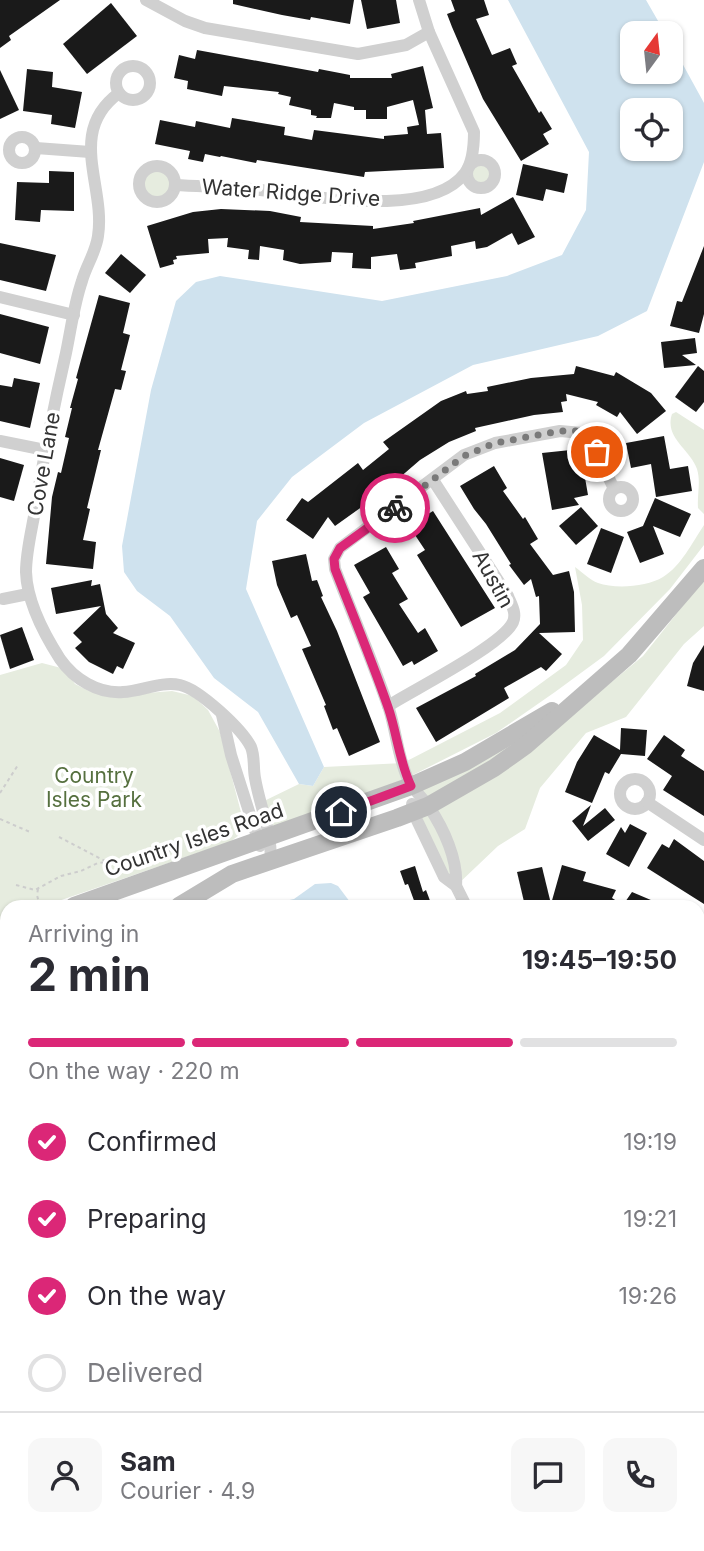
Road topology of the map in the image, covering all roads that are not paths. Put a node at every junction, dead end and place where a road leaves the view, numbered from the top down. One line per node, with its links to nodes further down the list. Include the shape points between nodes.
1 (146, 0): 3 (street, via 205,28 358,54 406,45)
2 (419, 0): 3 (street, Water Ridge Drive)
3 (429, 32): 7 (street, Water Ridge Drive, via 474,132 467,170 452,185 413,199 377,201)
4 (119, 93): 6 (street, Cove Lane, via 101,113)
5 (36, 148): 6 (street)
6 (90, 152): 9 (street, Cove Lane, via 98,239)
7 (175, 185)
8 (0, 297): 9 (street)
9 (74, 315): 11 (street, Cove Lane)
10 (0, 441): 11 (street)
11 (45, 450): 15 (street, Cove Lane, via 26,568)
12 (433, 480): 13 (street, via 464,456 495,443 568,430 589,438); 18 (street, via 340,548 334,559); 18 (street, Austin, via 508,596 513,622 494,642)
13 (614, 489)
14 (704, 568): 17 (street, Country Isles Road, via 629,655)
15 (28, 594): 16 (street); 19 (street, Cove Lane, via 61,661 78,678 98,690 121,692 182,685)
16 (1, 602)
17 (591, 687): 20 (street, Country Isles Road, via 465,762); 22 (street, Country Isles Road, via 525,746)
18 (388, 706): 20 (street)
19 (222, 715): 23 (street, Cove Lane, via 231,755); 23 (street, Cove Lane, via 253,751)
20 (411, 786): 22 (street); 23 (street, Country Isles Road)
21 (648, 803): 24 (street)
22 (421, 809): 25 (street, Country Isles Road); 26 (street, via 444,877); 26 (street, via 440,825 457,871)
23 (264, 840): 25 (street, Cove Lane); 27 (street, Country Isles Road)
24 (704, 840)
25 (271, 860): 28 (street, Country Isles Road, via 232,874)
26 (456, 886): 29 (street)
27 (91, 900)
28 (189, 900)
29 (463, 900)

